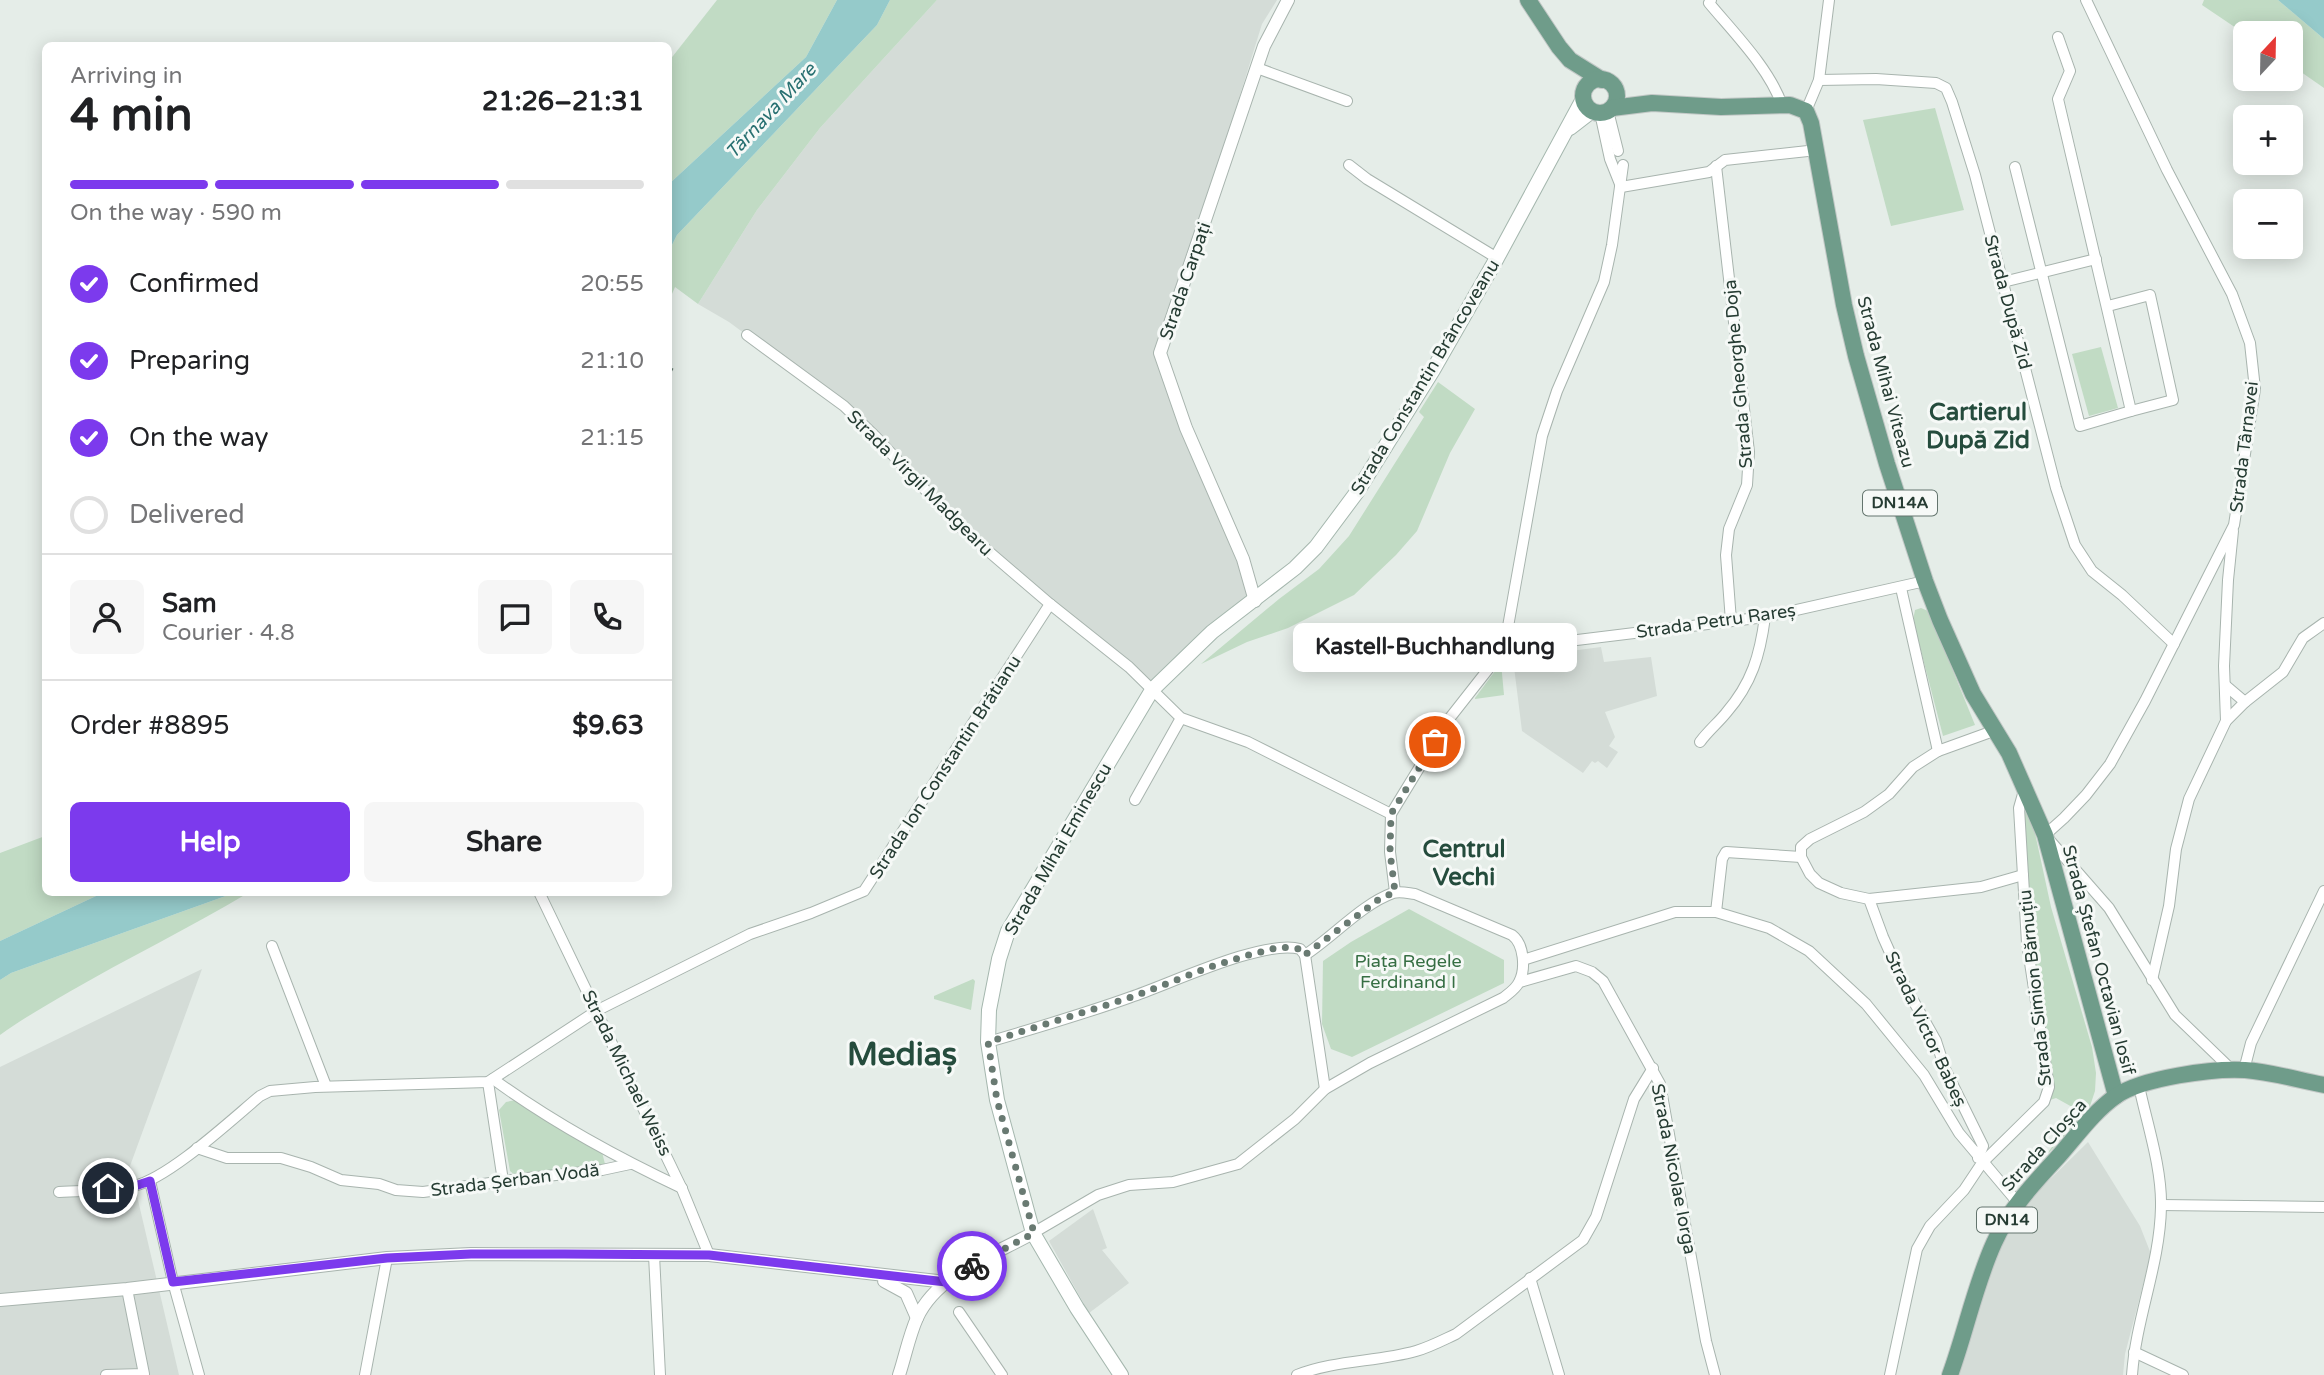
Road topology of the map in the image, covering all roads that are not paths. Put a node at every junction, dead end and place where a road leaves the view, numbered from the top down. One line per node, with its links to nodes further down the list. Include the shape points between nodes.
1 (1288, 0): 8 (street, Strada Carpați)
2 (1528, 0): 7 (main road)
3 (1710, 0): 14 (street, via 1776,89)
4 (1829, 0): 9 (street)
5 (2085, 0): 30 (street, Strada Târnavei, via 2232,294 2250,343 2255,389)
6 (2058, 37): 24 (street, via 2070,71 2058,99)
7 (1570, 60): 10 (main road); 13 (main road)
8 (1257, 68): 11 (street); 33 (street, Strada Carpați, via 1160,353 1186,428 1243,559)
9 (1819, 80): 15 (street); 26 (street, Strada După Zid, via 1876,79 1936,83 1945,88 1975,175)
10 (1608, 84): 12 (main road); 13 (main road, via 1616,98); 13 (main road, via 1592,82)
11 (1347, 102)
12 (1651, 103): 13 (main road); 14 (main road)
13 (1597, 105): 17 (street); 22 (street); 23 (main road, Strada Constantin Brâncoveanu, via 1566,131)
14 (1782, 105): 15 (main road)
15 (1806, 111): 16 (main road, Strada Mihai Viteazu / DN14A)
16 (1817, 150): 20 (street, via 1725,160); 31 (main road, Strada Mihai Viteazu / DN14A, via 1856,356)
17 (1618, 151)
18 (1349, 165): 23 (street)
19 (1623, 165): 22 (street)
20 (1716, 166): 22 (street, via 1710,172); 36 (street, Strada Gheorghe Doja, via 1749,452 1747,485 1729,529 1726,555)
21 (2015, 166): 25 (street)
22 (1620, 187): 39 (street, via 1604,282 1542,436)
23 (1497, 258): 33 (main road, Strada Constantin Brâncoveanu, via 1349,502 1316,547)
24 (2096, 260): 25 (street); 27 (street)
25 (2041, 273): 26 (street); 29 (street, via 2080,426)
26 (2003, 282): 38 (street, Strada După Zid, via 2075,545 2092,571)
27 (2108, 306): 29 (street); 29 (street, via 2150,295 2173,400)
28 (747, 335): 34 (street, Strada Virgil Madgearu, via 844,406 959,526)
29 (2131, 411)
30 (2234, 525): 38 (street, Strada Târnavei); 40 (street)
31 (1925, 581): 32 (street, Strada Petru Rareș); 45 (main road, Strada Mihai Viteazu / DN14A, via 1973,694)
32 (1901, 588): 35 (street, Strada Petru Rareș); 47 (street)
33 (1255, 601): 41 (main road, Strada Mihai Eminescu, via 1212,632)
34 (1050, 604): 41 (street, Strada Virgil Madgearu); 64 (street, Strada Ion Constantin Brătianu, via 864,891 750,934)
35 (1765, 617): 36 (street, Strada Petru Rareș); 46 (street, via 1753,673 1726,714)
36 (1731, 621): 39 (street, Strada Petru Rareș)
37 (2324, 623): 42 (street, via 2302,638 2283,672)
38 (2174, 644): 51 (street, Strada Târnavei, via 2110,764)
39 (1504, 649): 50 (street, via 1449,719)
40 (2225, 685): 42 (street); 44 (street)
41 (1152, 690): 43 (street, Strada Virgil Madgearu); 65 (main road, Strada Mihai Eminescu, via 1009,931 991,997)
42 (2245, 702): 44 (street)
43 (1181, 718): 49 (street); 50 (street, via 1248,742)
44 (2226, 720): 62 (street, via 2189,799)
45 (1996, 730): 47 (street); 48 (main road, Strada Mihai Viteazu / DN14A)
46 (1700, 742)
47 (1938, 751): 52 (street, via 1913,767 1889,794 1864,812 1810,839 1801,847)
48 (2025, 787): 51 (main road, Strada Mihai Viteazu / DN14A); 53 (street, Strada Simion Bărnuțiu, via 2019,808)
49 (1135, 800)
50 (1391, 814): 55 (street)
51 (2045, 835): 62 (street, via 2109,908); 73 (main road, Strada Ștefan Octavian Iosif / DN14A)
52 (1801, 858): 57 (street, via 1819,883); 58 (street, via 1726,852)
53 (2023, 875): 57 (street, via 1982,887); 75 (street, Strada Simion Bărnuțiu, via 2027,943 2049,1087 2044,1102)
54 (2324, 891): 67 (street)
55 (1395, 892): 60 (street); 61 (street, via 1415,894 1513,935 1520,943)
56 (541, 896): 64 (street, Strada Michael Weiss)
57 (1869, 899): 75 (street, Strada Victor Babeș, via 1905,986 1936,1041 1983,1146)
58 (1716, 912): 61 (street, via 1675,912); 75 (street, via 1769,928 1810,951 1838,975 1924,1075)
59 (272, 946): 70 (street)
60 (1305, 955): 65 (street, via 1300,949 1280,947 1245,956); 72 (street)
61 (1523, 960): 63 (street)
62 (2152, 981): 67 (street, via 2175,1015)
63 (1520, 982): 66 (street, Strada Nicolae Iorga, via 1576,966 1592,972 1603,981); 72 (street, via 1503,998)
64 (597, 1010): 68 (street, Strada Ion Constantin Brătianu); 79 (street, Strada Michael Weiss)
65 (988, 1042): 84 (main road, Strada Mihai Eminescu, via 997,1100)
66 (1653, 1068): 89 (street, via 1634,1099 1590,1230); 107 (street, Strada Nicolae Iorga, via 1664,1098)
67 (2238, 1070): 69 (main road, DN14); 71 (main road, Strada Cloșca / DN14)
68 (490, 1080): 70 (street); 76 (street); 78 (street)
69 (2324, 1085)
70 (326, 1086): 74 (street, via 270,1091)
71 (2139, 1086): 73 (main road, Strada Cloșca / DN14); 82 (street)
72 (1325, 1089): 84 (street, via 1238,1164 1173,1182 1129,1185 1098,1195)
73 (2116, 1096): 81 (main road, Strada Cloșca / DN14)
74 (197, 1148): 77 (street); 78 (street, Strada Șerban Vodă, via 227,1158 291,1160 341,1180 396,1190 423,1192)
75 (1980, 1160): 81 (street); 108 (street, Strada Simion Bărnuțiu, via 1965,1190 1930,1226 1917,1249)
76 (630, 1164): 78 (street, Strada Șerban Vodă); 79 (street)
77 (150, 1181): 80 (street, via 132,1187); 90 (street)
78 (503, 1181)
79 (682, 1188): 86 (street, Strada Michael Weiss)
80 (59, 1192)
81 (2018, 1203): 109 (main road, Strada Cloșca / DN14, via 1989,1255)
82 (2161, 1205): 83 (street); 96 (street)
83 (2324, 1207)
84 (1034, 1233): 91 (street); 104 (main road, Strada Mihai Eminescu)
85 (654, 1255): 86 (street); 87 (street); 101 (street)
86 (709, 1255): 88 (street)
87 (387, 1258): 90 (street); 100 (street)
88 (871, 1275): 91 (street); 95 (street, via 906,1293)
89 (1530, 1278): 105 (street, via 1456,1334 1436,1343); 106 (street)
90 (173, 1282): 92 (street); 99 (street)
91 (946, 1282): 95 (street)
92 (127, 1289): 93 (street); 97 (street, via 144,1374)
93 (0, 1300)
94 (959, 1312): 103 (street)
95 (917, 1318): 102 (street)
96 (2134, 1352): 110 (street); 111 (street)
97 (135, 1374): 98 (street)
98 (106, 1375)
99 (199, 1375)
100 (365, 1375)
101 (660, 1375)
102 (899, 1375)
103 (1002, 1375)
104 (1121, 1375)
105 (1297, 1375)
106 (1559, 1375)
107 (1715, 1375)
108 (1890, 1375)
109 (1950, 1375)
110 (2132, 1375)
111 (2183, 1375)

